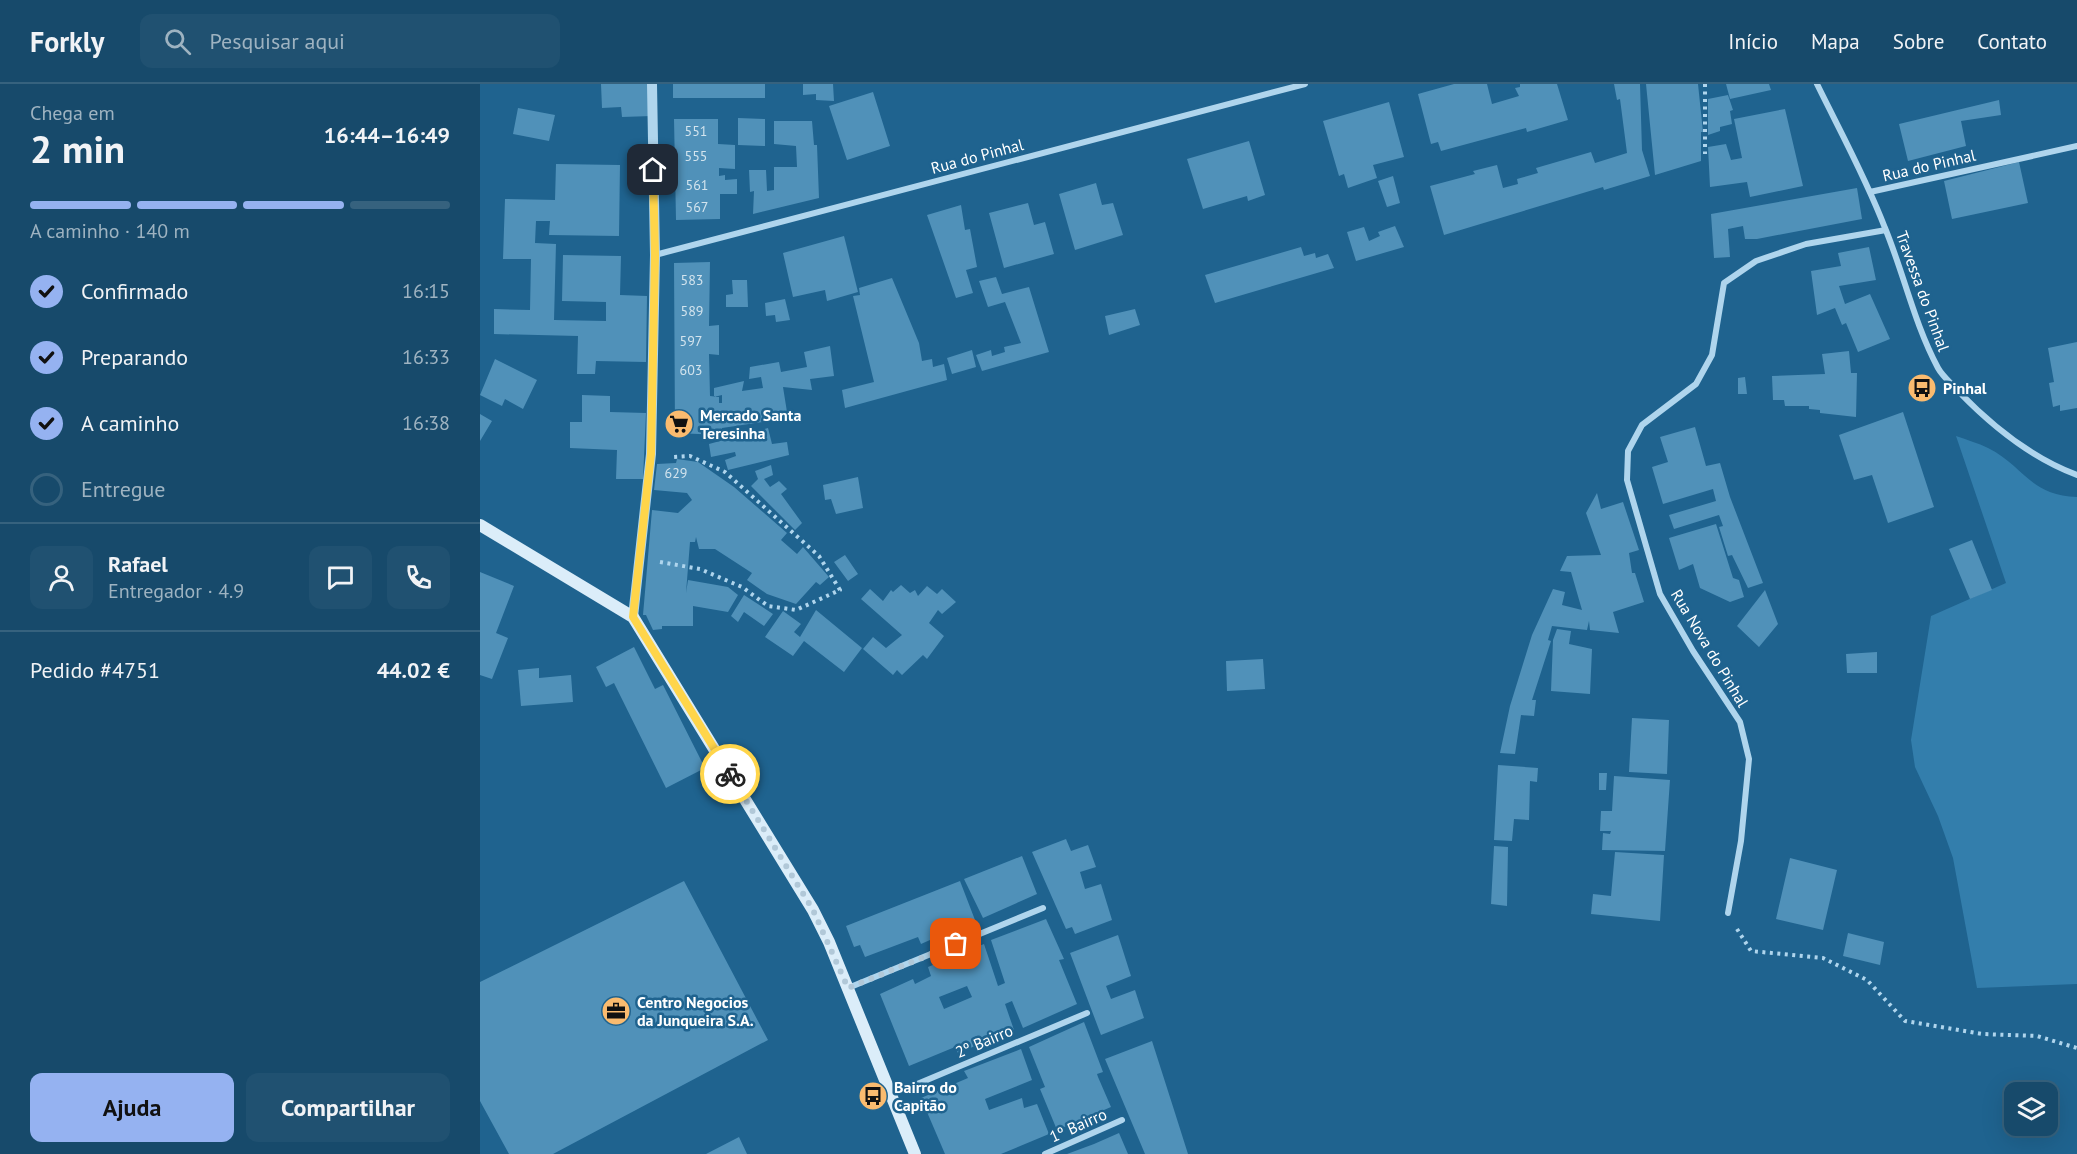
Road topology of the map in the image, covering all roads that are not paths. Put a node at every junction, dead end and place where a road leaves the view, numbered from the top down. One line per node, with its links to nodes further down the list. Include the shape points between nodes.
1 (652, 84): 7 (street)
2 (1305, 84): 7 (street, Rua do Pinhal)
3 (1817, 84): 5 (street, Rua do Pinhal)
4 (2077, 146): 5 (street, Rua do Pinhal)
5 (1870, 192): 6 (street, Travessa do Pinhal)
6 (1886, 230): 8 (street, Travessa do Pinhal, via 1914,316 1939,371 2020,446); 12 (street, Rua Nova do Pinhal, via 1806,244 1756,261 1724,283 1712,355 1696,384 1642,425 1628,451 1627,480 1660,594 1740,722 1749,759 1741,841)
7 (655, 255): 10 (street, via 651,454)
8 (2077, 475)
9 (480, 525): 10 (main road)
10 (633, 617): 13 (main road, via 798,883)
11 (1043, 908): 13 (street)
12 (1728, 913)
13 (848, 988): 15 (main road)
14 (1088, 1013): 15 (street, 2º Bairro)
15 (891, 1095): 17 (main road)
16 (1122, 1120): 18 (street, 1º Bairro)
17 (915, 1154)
18 (1045, 1154)

